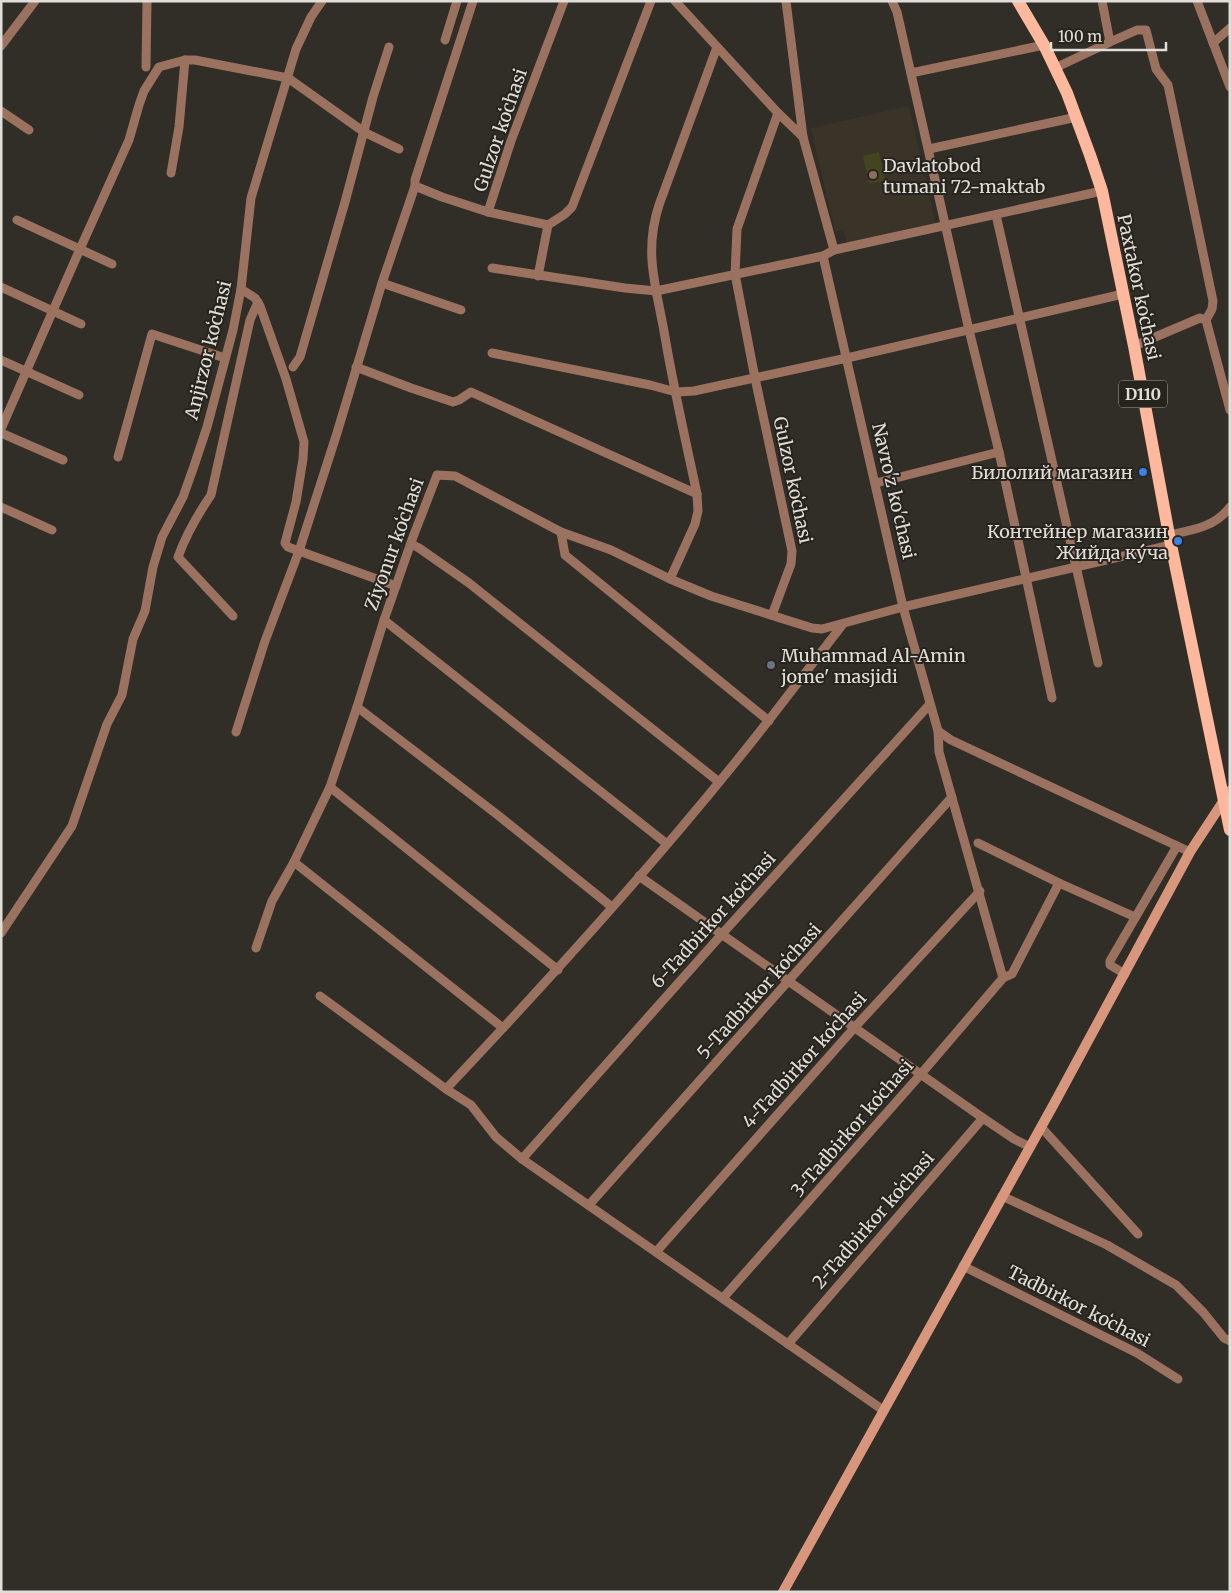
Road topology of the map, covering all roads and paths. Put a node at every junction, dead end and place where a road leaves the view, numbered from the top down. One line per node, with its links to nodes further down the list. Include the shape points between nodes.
1 (35, 1): 19 (street)
2 (147, 1): 23 (street)
3 (322, 1): 26 (street, Anjirzor koʻchasi, via 310,17)
4 (457, 1): 15 (street)
5 (473, 1): 37 (street)
6 (564, 1): 39 (street, Gulzor koʻchasi, via 510,140)
7 (651, 1): 42 (street, via 572,207)
8 (675, 1): 20 (street)
9 (786, 1): 33 (street)
10 (892, 1): 25 (street)
11 (1018, 1): 18 (main road, Paxtakor koʻchasi / D110)
12 (1102, 1): 16 (street)
13 (1197, 1): 17 (street)
14 (1230, 28): 17 (street)
15 (445, 40)
16 (1110, 42): 24 (street); 60 (street, via 1137,30 1146,30 1156,68 1168,85 1213,301)
17 (1213, 43): 27 (street)
18 (1044, 45): 24 (main road, Paxtakor koʻchasi / D110); 25 (street)
19 (1, 46)
20 (717, 47): 29 (street); 54 (street, via 653,223 651,263)
21 (389, 48): 32 (street)
22 (185, 60): 26 (street); 36 (street); 44 (street, via 163,64 156,70 138,105 129,140)
23 (146, 67)
24 (1055, 68): 30 (main road, Paxtakor koʻchasi / D110)
25 (911, 73): 35 (street)
26 (288, 78): 32 (street); 53 (street, Anjirzor koʻchasi, via 251,198)
27 (1230, 87)
28 (1, 111): 31 (street)
29 (778, 113): 33 (street); 49 (street, Gulzor koʻchasi, via 739,224)
30 (1077, 117): 35 (street); 38 (main road, Paxtakor koʻchasi / D110)
31 (29, 130)
32 (364, 132): 34 (street); 68 (street, via 300,357)
33 (803, 137): 45 (street)
34 (399, 149)
35 (929, 149): 43 (street)
36 (171, 173)
37 (415, 186): 39 (street); 51 (street)
38 (1102, 191): 40 (street); 55 (main road, Paxtakor koʻchasi / D110)
39 (488, 212): 42 (street, Gulzor koʻchasi)
40 (996, 215): 43 (street); 59 (street)
41 (17, 220): 44 (street)
42 (548, 225): 50 (street)
43 (946, 226): 45 (street); 62 (street)
44 (80, 249): 47 (street); 58 (street)
45 (834, 250): 46 (street)
46 (823, 256): 49 (street); 66 (street, Navro'z ko'chasi)
47 (112, 264)
48 (492, 268): 50 (street)
49 (734, 274): 54 (street); 71 (street, Gulzor koʻchasi)
50 (538, 276): 54 (street)
51 (382, 283): 57 (street); 69 (street)
52 (1, 287): 58 (street)
53 (241, 289): 56 (street); 65 (street, Anjirzor koʻchasi)
54 (656, 291): 72 (street)
55 (1123, 294): 59 (street); 63 (main road, Paxtakor koʻchasi / D110)
56 (258, 302): 87 (street, via 286,379 304,442 296,502 285,543); 94 (street, via 250,320 211,495 178,557)
57 (461, 310)
58 (53, 311): 61 (street); 70 (street)
59 (1019, 317): 62 (street); 88 (street)
60 (1206, 320): 63 (street, via 1200,318); 74 (street)
61 (81, 324)
62 (969, 330): 66 (street); 76 (street)
63 (1134, 346): 85 (main road, Paxtakor koʻchasi / D110)
64 (492, 353): 72 (street)
65 (225, 358): 77 (street, via 152,334); 119 (street, Anjirzor koʻchasi, via 194,466 183,497 162,537 145,611 133,639 122,695 107,724 72,826)
66 (846, 358): 71 (street); 79 (street, Navro'z ko'chasi)
67 (1, 360): 70 (street)
68 (293, 367)
69 (356, 367): 80 (street, via 453,402 471,392); 87 (street)
70 (26, 371): 73 (street); 75 (street)
71 (755, 378): 72 (street); 93 (street, Gulzor koʻchasi, via 792,551 791,564)
72 (676, 392): 80 (street)
73 (79, 395)
74 (1230, 410)
75 (1, 431): 78 (street)
76 (999, 452): 79 (street); 90 (street)
77 (118, 457)
78 (62, 460)
79 (876, 483): 92 (street, Navro'z ko'chasi)
80 (697, 494): 89 (street, via 695,524)
81 (1, 506): 83 (street)
82 (1230, 507): 85 (street, Ziyonur koʻchasi, via 1207,526)
83 (52, 530)
84 (561, 532): 86 (street, Ziyonur koʻchasi, via 455,476 437,475); 89 (street, Ziyonur koʻchasi, via 610,550); 101 (street, via 565,555)
85 (1170, 540): 88 (street, Ziyonur koʻchasi); 106 (main road, Paxtakor koʻchasi / D110)
86 (411, 544): 91 (street, Ziyonur koʻchasi); 104 (street, via 469,583)
87 (299, 551): 91 (street); 103 (street, via 265,641)
88 (1076, 568): 90 (street, Ziyonur koʻchasi); 97 (street)
89 (670, 579): 93 (street, Ziyonur koʻchasi)
90 (1026, 579): 92 (street, Ziyonur koʻchasi); 98 (street)
91 (396, 586): 95 (street, Ziyonur koʻchasi)
92 (904, 607): 96 (street, Ziyonur koʻchasi); 99 (street, Navro'z ko'chasi)
93 (772, 615): 96 (street, Ziyonur koʻchasi, via 822,629)
94 (233, 616)
95 (384, 620): 100 (street, Ziyonur koʻchasi); 110 (street)
96 (843, 624): 101 (street)
97 (1098, 663)
98 (1052, 698)
99 (930, 704): 102 (street, Navro'z ko'chasi); 120 (street, 6-Tadbirkor koʻchasi)
100 (357, 707): 105 (street, Ziyonur koʻchasi); 117 (street)
101 (769, 721): 104 (street)
102 (938, 731): 107 (street, Navro'z ko'chasi, via 939,752); 111 (street)
103 (236, 732)
104 (719, 782): 110 (street)
105 (330, 786): 113 (street, Ziyonur koʻchasi); 122 (street)
106 (1227, 796): 108 (main road, D110); 112 (main road)
107 (952, 797): 116 (street, Navro'z ko'chasi); 125 (street, 5-Tadbirkor koʻchasi)
108 (1230, 830)
109 (978, 843): 115 (street)
110 (667, 844): 114 (street)
111 (1177, 846): 112 (street); 118 (street)
112 (1190, 852): 123 (main road)
113 (294, 862): 121 (street, Ziyonur koʻchasi, via 272,901); 128 (street)
114 (639, 876): 117 (street); 120 (street)
115 (1059, 883): 118 (street); 124 (street, 3-Tadbirkor koʻchasi, via 1012,974)
116 (980, 892): 124 (street, Navro'z ko'chasi); 127 (street, 4-Tadbirkor koʻchasi)
117 (612, 907): 122 (street)
118 (1135, 917): 123 (street, via 1110,961)
119 (1, 933)
120 (722, 934): 125 (street); 134 (street, 6-Tadbirkor koʻchasi)
121 (256, 948)
122 (558, 970): 128 (street)
123 (1117, 970): 132 (main road)
124 (1003, 978): 129 (street, 3-Tadbirkor koʻchasi)
125 (789, 980): 127 (street); 136 (street, 5-Tadbirkor koʻchasi)
126 (320, 996): 130 (street)
127 (854, 1027): 129 (street); 138 (street, 4-Tadbirkor koʻchasi)
128 (504, 1028): 130 (street)
129 (921, 1074): 131 (street); 140 (street, 3-Tadbirkor koʻchasi)
130 (446, 1089): 134 (street, via 471,1105 496,1137)
131 (983, 1118): 133 (street); 142 (street, 2-Tadbirkor koʻchasi)
132 (1041, 1127): 133 (main road); 137 (street)
133 (1030, 1147): 135 (main road)
134 (522, 1159): 136 (street)
135 (1002, 1196): 139 (main road); 141 (street, via 1160,1274 1188,1295)
136 (589, 1205): 138 (street)
137 (1138, 1234)
138 (656, 1252): 140 (street)
139 (963, 1266): 143 (street, Tadbirkor koʻchasi, via 1137,1353); 144 (main road)
140 (723, 1298): 142 (street)
141 (1230, 1341)
142 (788, 1344): 144 (street)
143 (1178, 1379)
144 (883, 1410): 145 (main road)
145 (783, 1592)

